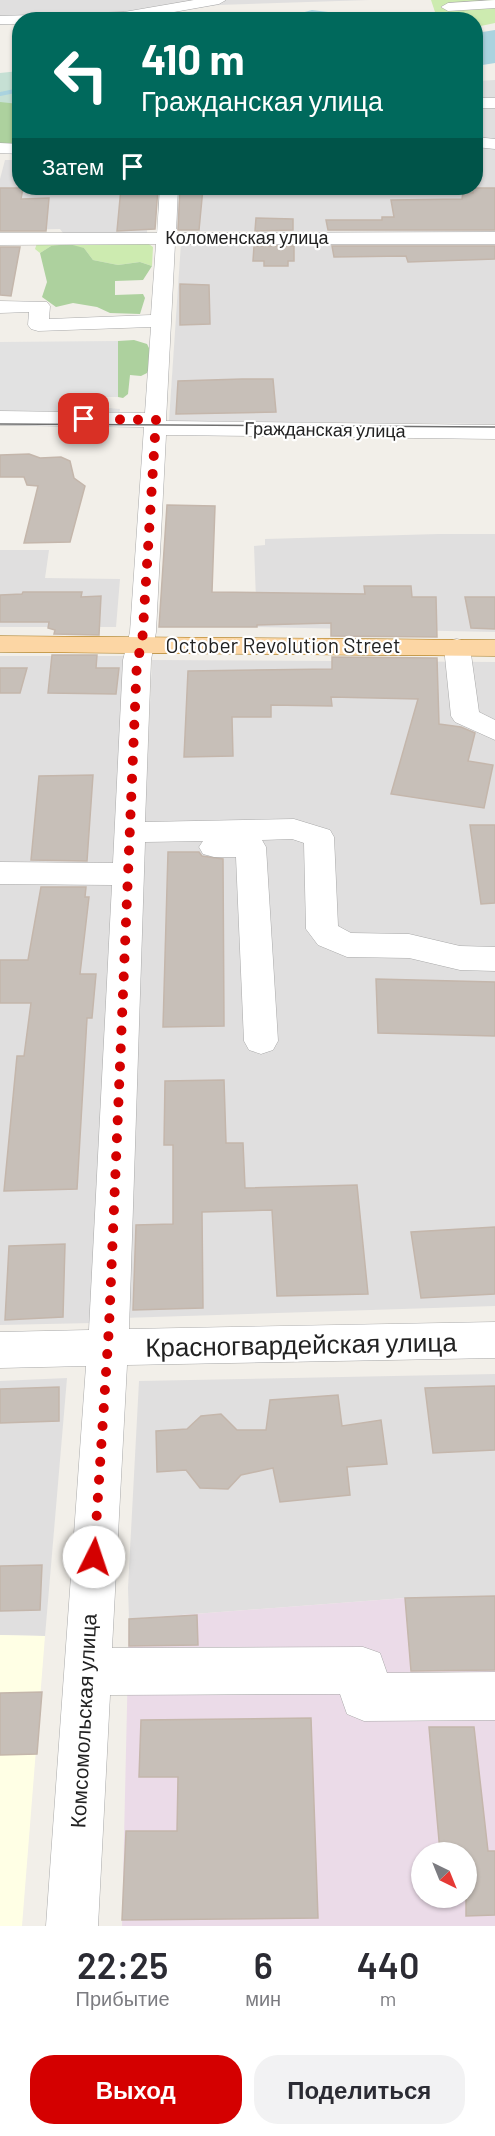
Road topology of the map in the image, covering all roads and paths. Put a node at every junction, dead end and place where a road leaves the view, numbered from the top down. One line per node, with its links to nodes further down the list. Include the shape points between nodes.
1 (212, 0): 4 (street)
2 (495, 4): 3 (street)
3 (448, 7)
4 (146, 12)
5 (169, 195): 6 (street, Комсомольская улица)
6 (166, 237): 7 (street, Коломенская улица); 8 (street, Коломенская улица); 10 (street, Комсомольская улица)
7 (495, 238)
8 (0, 239)
9 (0, 307): 10 (street, via 40,306 38,325)
10 (161, 321): 13 (street, Комсомольская улица)
11 (120, 412): 13 (street)
12 (0, 418): 13 (street, Гражданская улица)
13 (156, 419): 14 (street, Гражданская улица); 16 (street, Комсомольская улица)
14 (495, 432)
15 (0, 644): 16 (main road, October Revolution Street)
16 (142, 645): 17 (main road, October Revolution Street); 20 (street, Комсомольская улица, via 137,660)
17 (457, 647): 18 (main road, October Revolution Street); 19 (street, via 465,716)
18 (495, 648)
19 (495, 731)
20 (129, 851): 21 (street); 22 (street, via 294,829 319,837 322,929 329,937 347,945 409,946 460,958); 23 (street, via 251,846); 25 (street, Комсомольская улица)
21 (0, 873)
22 (495, 959)
23 (261, 1041)
24 (495, 1341): 25 (street, Красногвардейская улица)
25 (107, 1349): 26 (street, Красногвардейская улица); 27 (street, Комсомольская улица)
26 (0, 1350)
27 (86, 1672): 28 (street, via 363,1670 364,1696); 29 (street, Комсомольская улица)
28 (495, 1696)
29 (72, 1926)

